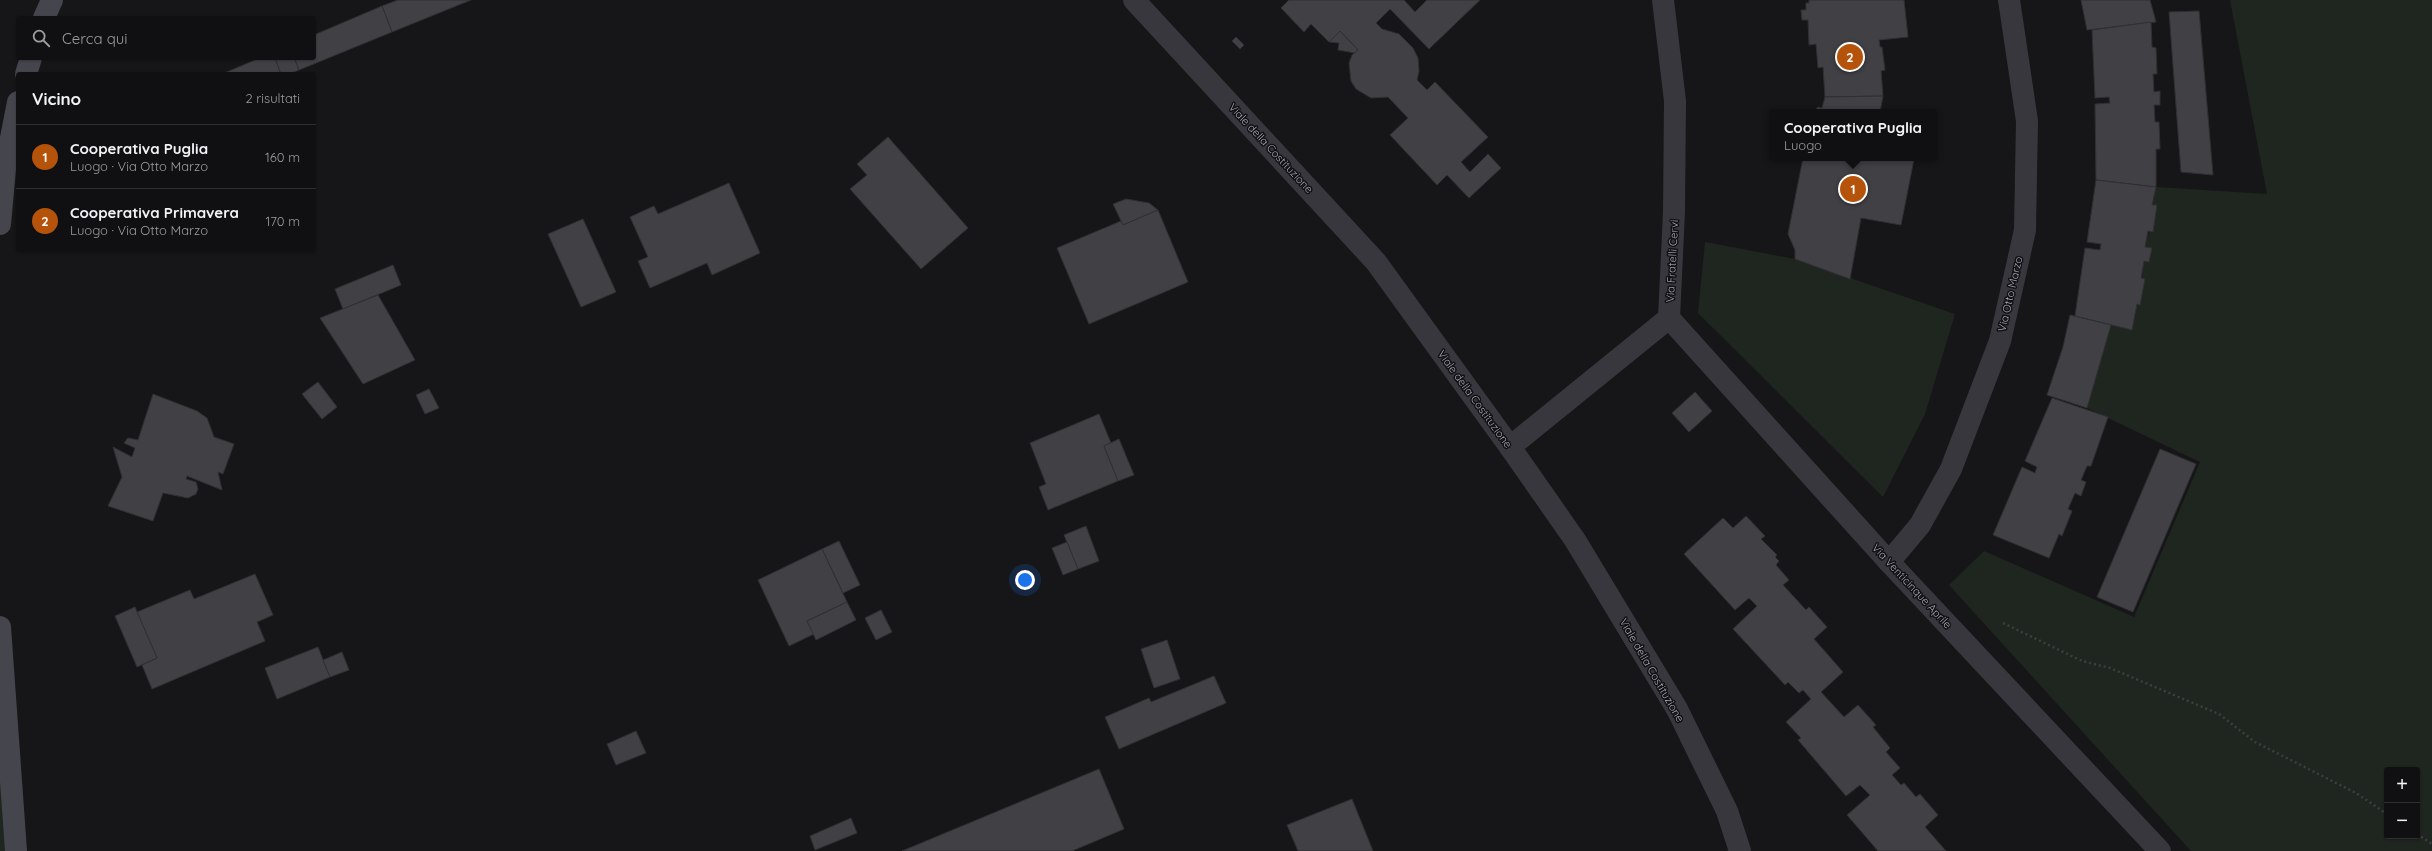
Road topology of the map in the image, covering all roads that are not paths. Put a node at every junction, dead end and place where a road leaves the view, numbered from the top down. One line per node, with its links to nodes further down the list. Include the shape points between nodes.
1 (52, 0): 5 (main road)
2 (1134, 0): 11 (street, Viale della Costituzione, via 1376,262)
3 (1664, 0): 10 (street, Via Fratelli Cervi, via 1675,101 1674,212)
4 (2009, 0): 12 (street, Via Otto Marzo, via 2027,121 2025,230 2000,341 1951,469 1920,524)
5 (45, 16)
6 (30, 60): 7 (main road)
7 (27, 72)
8 (16, 112): 9 (main road, via 5,169)
9 (0, 224)
10 (1669, 318): 11 (street, Via Fratelli Cervi); 12 (street, Via Venticinque Aprile)
11 (1510, 447): 15 (street, Viale della Costituzione, via 1575,540 1677,709 1727,811)
12 (1890, 562): 16 (street, Via Venticinque Aprile)
13 (0, 626): 14 (main road)
14 (16, 851)
15 (1740, 851)
16 (2160, 851)

